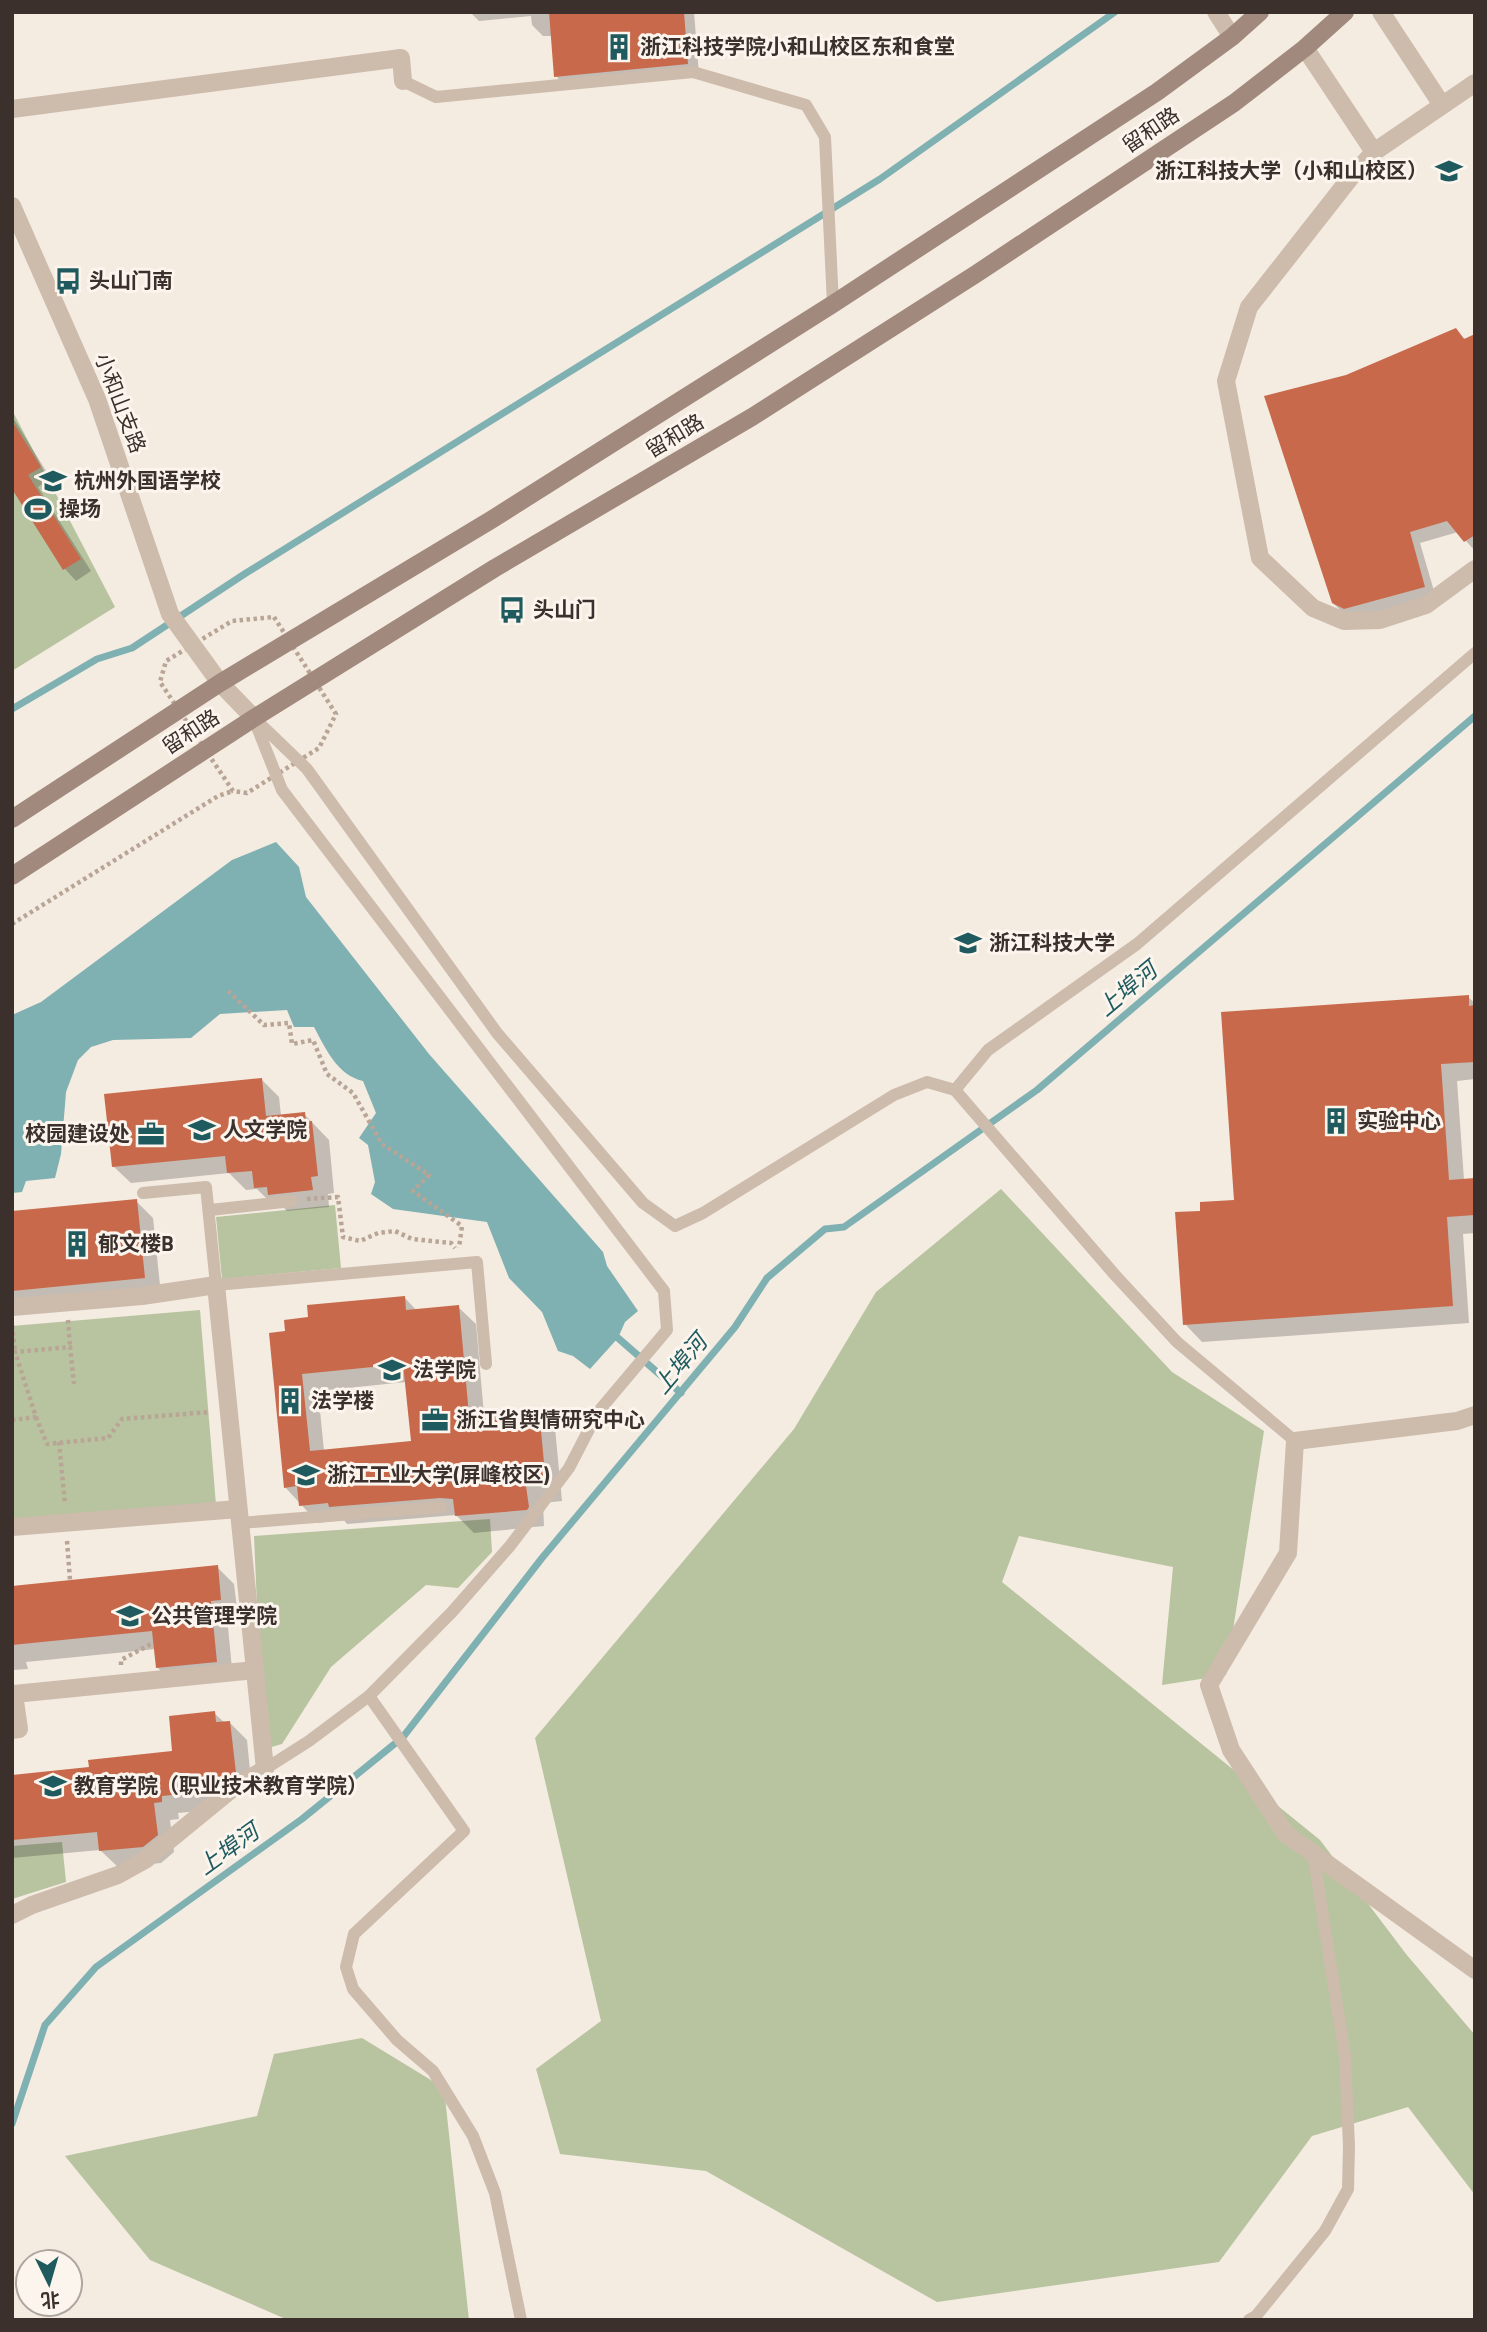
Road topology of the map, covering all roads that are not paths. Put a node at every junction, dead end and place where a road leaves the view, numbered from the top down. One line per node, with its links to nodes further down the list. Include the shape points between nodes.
1 (1216, 12): 5 (street)
2 (1260, 12): 5 (main road, 留和路)
3 (1345, 12): 6 (main road, 留和路)
4 (1381, 12): 9 (street)
5 (1232, 37): 13 (main road, 留和路)
6 (1305, 48): 11 (street); 17 (main road, 留和路, via 1234,103 917,311)
7 (404, 81): 10 (street, via 401,58); 13 (lane, via 436,97 693,72 806,105 825,137)
8 (1475, 83): 9 (street)
9 (1442, 105): 11 (street)
10 (12, 109)
11 (1374, 152): 14 (street, via 1249,307 1226,381 1260,558 1313,608 1344,621 1380,620 1426,605)
12 (12, 206): 16 (street, 小和山支路, via 97,399 175,621)
13 (833, 304): 16 (main road, 留和路, via 491,520)
14 (1475, 569)
15 (1475, 653): 20 (lane, via 1137,944 988,1050)
16 (220, 683): 17 (street, 小和山支路); 18 (main road, 留和路)
17 (254, 718): 19 (main road, 留和路); 20 (lane, via 307,769 497,1033 643,1203 675,1226 894,1095 927,1082); 33 (lane, via 282,790 664,1291 667,1330 598,1412 569,1468 453,1612)
18 (12, 819)
19 (12, 876)
20 (955, 1090): 28 (lane, via 1177,1342)
21 (142, 1193): 23 (lane, via 206,1187)
22 (292, 1201): 23 (lane)
23 (210, 1210): 24 (lane)
24 (216, 1284): 25 (street, via 142,1296); 26 (lane, via 477,1262); 30 (street)
25 (12, 1307)
26 (486, 1364)
27 (1475, 1415): 28 (street)
28 (1296, 1441): 36 (street, via 1288,1553 1209,1685 1231,1750 1286,1834)
29 (441, 1507): 30 (lane)
30 (239, 1516): 31 (street); 32 (street)
31 (12, 1527)
32 (255, 1670): 34 (street, via 14,1694 19,1729); 35 (street)
33 (369, 1696): 35 (lane); 39 (lane, via 464,1831 354,1934 346,1967 353,1989 397,2040 433,2071 473,2136 495,2193)
34 (12, 1730)
35 (265, 1769): 37 (street, via 233,1788 145,1860 118,1875)
36 (1313, 1853): 38 (street); 40 (lane, via 1345,2056 1348,2189 1325,2231)
37 (12, 1915)
38 (1475, 1970)
39 (521, 2320)
40 (1249, 2320)

